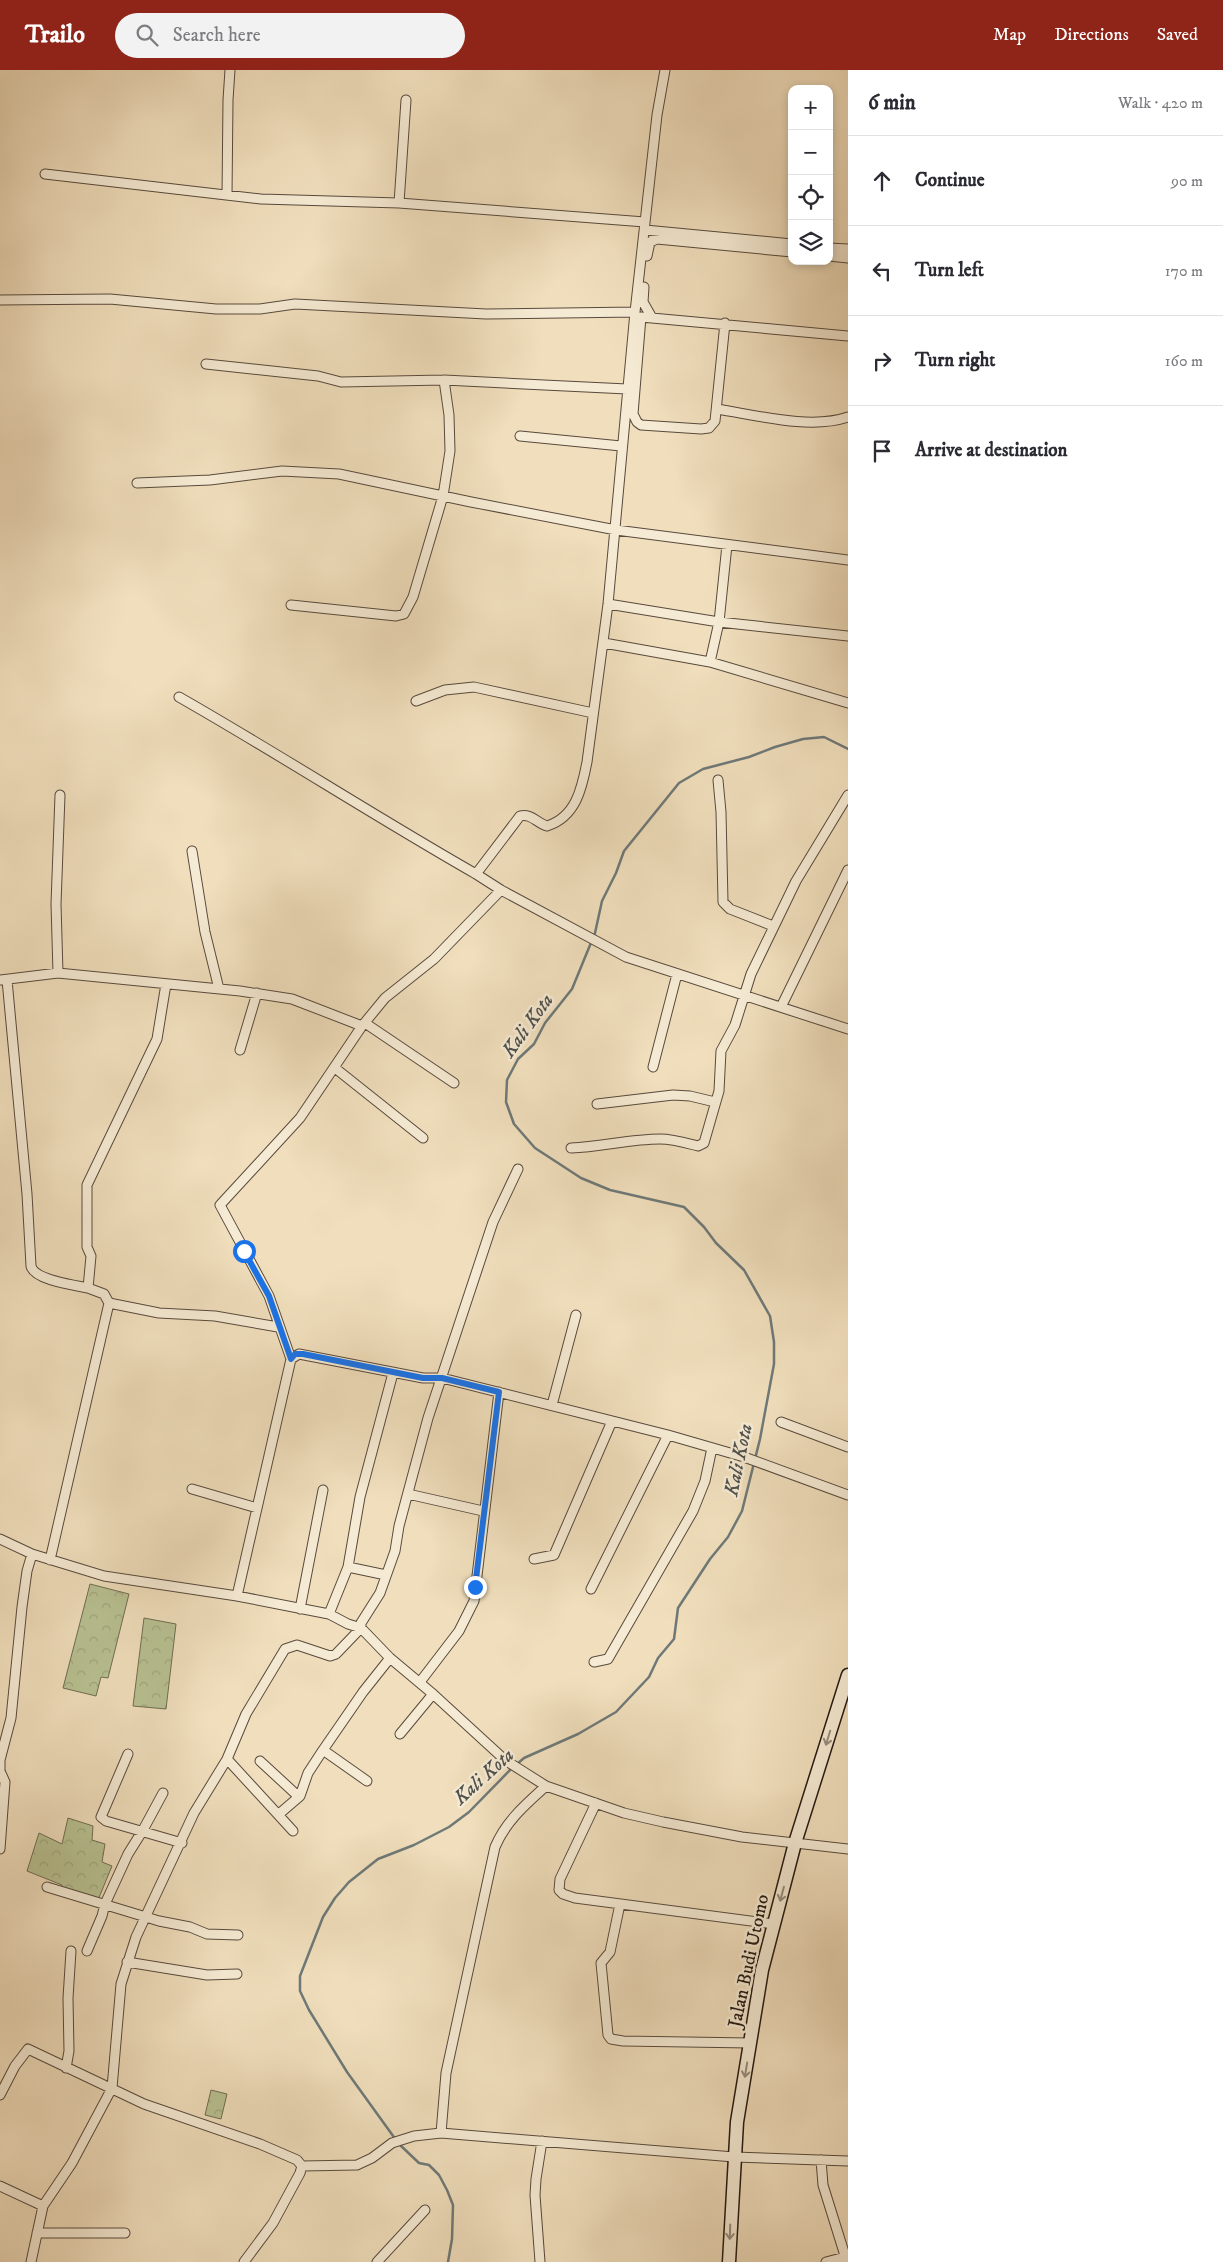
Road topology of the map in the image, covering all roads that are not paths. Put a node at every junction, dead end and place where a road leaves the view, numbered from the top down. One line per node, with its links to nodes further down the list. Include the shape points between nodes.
1 (230, 70): 5 (street)
2 (665, 70): 7 (street)
3 (406, 100): 6 (street)
4 (45, 174): 5 (street)
5 (227, 195): 6 (street)
6 (399, 203): 7 (street)
7 (645, 226): 8 (street); 15 (street)
8 (788, 244)
9 (833, 248): 10 (street)
10 (848, 249)
11 (788, 252): 16 (street, via 657,239 650,242 643,302)
12 (833, 256): 13 (street)
13 (848, 258)
14 (0, 300): 15 (street, via 110,299 216,309 260,309 295,304 477,314)
15 (635, 312): 21 (street)
16 (651, 316): 17 (street); 22 (street, via 641,317 640,322 632,414 637,422 641,425 709,428 715,421)
17 (726, 323): 18 (street); 22 (street)
18 (848, 336)
19 (206, 364): 20 (street, via 318,376 341,382)
20 (444, 380): 21 (street); 27 (street, via 450,415 450,451)
21 (627, 389): 25 (street)
22 (717, 409): 23 (street, via 806,422 836,421)
23 (848, 417)
24 (520, 436): 25 (street)
25 (621, 446): 28 (street)
26 (137, 483): 27 (street, via 210,480 298,470 340,474)
27 (443, 496): 28 (street); 32 (street, via 413,597 404,614 396,616)
28 (616, 530): 29 (street); 31 (street)
29 (727, 545): 30 (street); 33 (street)
30 (848, 560)
31 (608, 604): 33 (street); 35 (street)
32 (291, 605)
33 (719, 622): 34 (street); 36 (street)
34 (848, 636)
35 (604, 642): 36 (street); 40 (street)
36 (710, 662): 39 (street)
37 (179, 697): 46 (street)
38 (416, 701): 40 (street, via 445,690 474,687)
39 (847, 701)
40 (593, 713): 46 (street, via 588,762 582,787 571,809 563,818 547,826 532,816 520,816)
41 (718, 780): 48 (street, via 723,902 730,909)
42 (60, 795): 49 (street, via 56,904)
43 (848, 795): 48 (street)
44 (192, 851): 53 (street, via 205,932)
45 (848, 870): 56 (street)
46 (476, 874): 47 (street)
47 (501, 890): 50 (street, via 633,960); 57 (street, via 434,959 384,998)
48 (773, 926): 55 (street)
49 (58, 973): 51 (street); 52 (street)
50 (677, 974): 55 (street); 60 (street)
51 (3, 980): 68 (street, via 27,1194 30,1266 39,1276)
52 (166, 984): 53 (street); 68 (street, via 157,1039 86,1185 87,1247 91,1256)
53 (219, 989): 54 (street)
54 (257, 994): 57 (street, via 292,999); 59 (street)
55 (743, 996): 56 (street); 63 (street, via 730,1037 721,1052 721,1079)
56 (781, 1007): 58 (street)
57 (363, 1024): 61 (street); 62 (street)
58 (848, 1030)
59 (240, 1050)
60 (652, 1067)
61 (335, 1068): 65 (street); 71 (street, via 300,1118 220,1205 269,1296)
62 (454, 1083)
63 (715, 1102): 64 (street, via 673,1095); 66 (street, via 704,1142 698,1146 662,1139)
64 (597, 1104)
65 (423, 1138)
66 (571, 1148)
67 (518, 1169): 74 (street, via 493,1222)
68 (88, 1288): 69 (street, via 104,1294)
69 (109, 1303): 71 (street, via 159,1313 215,1316); 91 (street)
70 (576, 1315): 76 (street)
71 (278, 1326): 72 (street)
72 (291, 1359): 73 (street, via 295,1354 303,1354); 86 (street)
73 (393, 1372): 74 (street); 92 (street, via 360,1497)
74 (442, 1378): 75 (street); 84 (street)
75 (499, 1392): 76 (street); 87 (street)
76 (552, 1406): 77 (street)
77 (612, 1420): 79 (street); 90 (street, via 554,1555)
78 (781, 1422): 80 (street)
79 (668, 1435): 81 (street); 94 (street)
80 (848, 1447)
81 (712, 1448): 85 (street); 100 (street, via 705,1482 693,1512 615,1650 608,1659)
82 (192, 1489): 86 (street)
83 (323, 1490): 96 (street)
84 (408, 1494): 87 (street); 93 (street)
85 (848, 1494)
86 (257, 1508): 95 (street)
87 (483, 1511): 102 (street, via 474,1601 459,1631)
88 (0, 1539): 89 (street)
89 (32, 1554): 91 (street); 115 (street, via 24,1589 11,1718 0,1760 0,1771 6,1782)
90 (534, 1559)
91 (50, 1560): 95 (street, via 112,1578)
92 (348, 1567): 93 (street); 97 (street)
93 (386, 1575): 98 (street, via 380,1594)
94 (591, 1589)
95 (237, 1596): 96 (street)
96 (300, 1609): 97 (street)
97 (328, 1614): 98 (street)
98 (361, 1628): 99 (street); 107 (street, via 336,1654 330,1656 297,1645 285,1649 246,1714)
99 (390, 1658): 102 (street); 105 (street)
100 (594, 1662)
101 (848, 1675): 119 (street, Jalan Budi Utomo, one-way to 119)
102 (420, 1682): 103 (street)
103 (433, 1694): 104 (street); 110 (street, via 505,1760)
104 (400, 1734)
105 (323, 1750): 109 (street); 112 (street, via 308,1773)
106 (128, 1754): 116 (street, via 100,1817)
107 (227, 1760): 114 (street); 118 (street, via 194,1813)
108 (260, 1761): 112 (street)
109 (367, 1781)
110 (546, 1786): 113 (street); 136 (street, via 506,1825 495,1848 446,2073)
111 (163, 1793): 116 (street)
112 (299, 1797): 114 (street)
113 (596, 1803): 119 (street, via 663,1822); 124 (street, via 560,1879 559,1890 575,1898)
114 (279, 1814): 117 (street)
115 (1, 1818): 120 (street)
116 (144, 1830): 118 (street); 123 (street, via 128,1854)
117 (293, 1831)
118 (182, 1843): 125 (street, via 150,1906)
119 (795, 1843): 121 (street); 126 (street, Jalan Budi Utomo, one-way to 126)
120 (0, 1849)
121 (848, 1849)
122 (47, 1887): 123 (street)
123 (105, 1904): 125 (street); 128 (street)
124 (620, 1904): 126 (street); 132 (street, via 610,1952 601,1962 611,2039)
125 (148, 1917): 127 (street, via 207,1934); 130 (street)
126 (774, 1924): 132 (street, Jalan Budi Utomo, via 762,1970)
127 (238, 1935)
128 (88, 1950)
129 (71, 1951): 133 (street)
130 (127, 1962): 131 (street, via 207,1975); 134 (street, via 121,1984)
131 (237, 1974)
132 (750, 2043): 138 (street, Jalan Budi Utomo, one-way to 138)
133 (66, 2068): 134 (street); 135 (street, via 28,2049)
134 (112, 2088): 141 (street, via 144,2104 297,2160); 143 (street, via 72,2163)
135 (0, 2095)
136 (441, 2133): 137 (street); 141 (street, via 408,2137 392,2143 357,2165)
137 (542, 2141): 138 (street); 151 (street, via 535,2195)
138 (734, 2157): 139 (street); 152 (street, Jalan Budi Utomo, one-way to 152)
139 (821, 2160): 140 (street); 147 (street, via 823,2185)
140 (848, 2161)
141 (302, 2166): 149 (street, via 272,2223)
142 (0, 2186): 143 (street)
143 (43, 2206): 145 (street)
144 (425, 2210): 150 (street)
145 (37, 2233): 146 (street); 148 (street)
146 (125, 2233)
147 (846, 2260): 153 (street)
148 (31, 2262)
149 (244, 2262)
150 (377, 2262)
151 (540, 2262)
152 (729, 2262)
153 (826, 2262)

